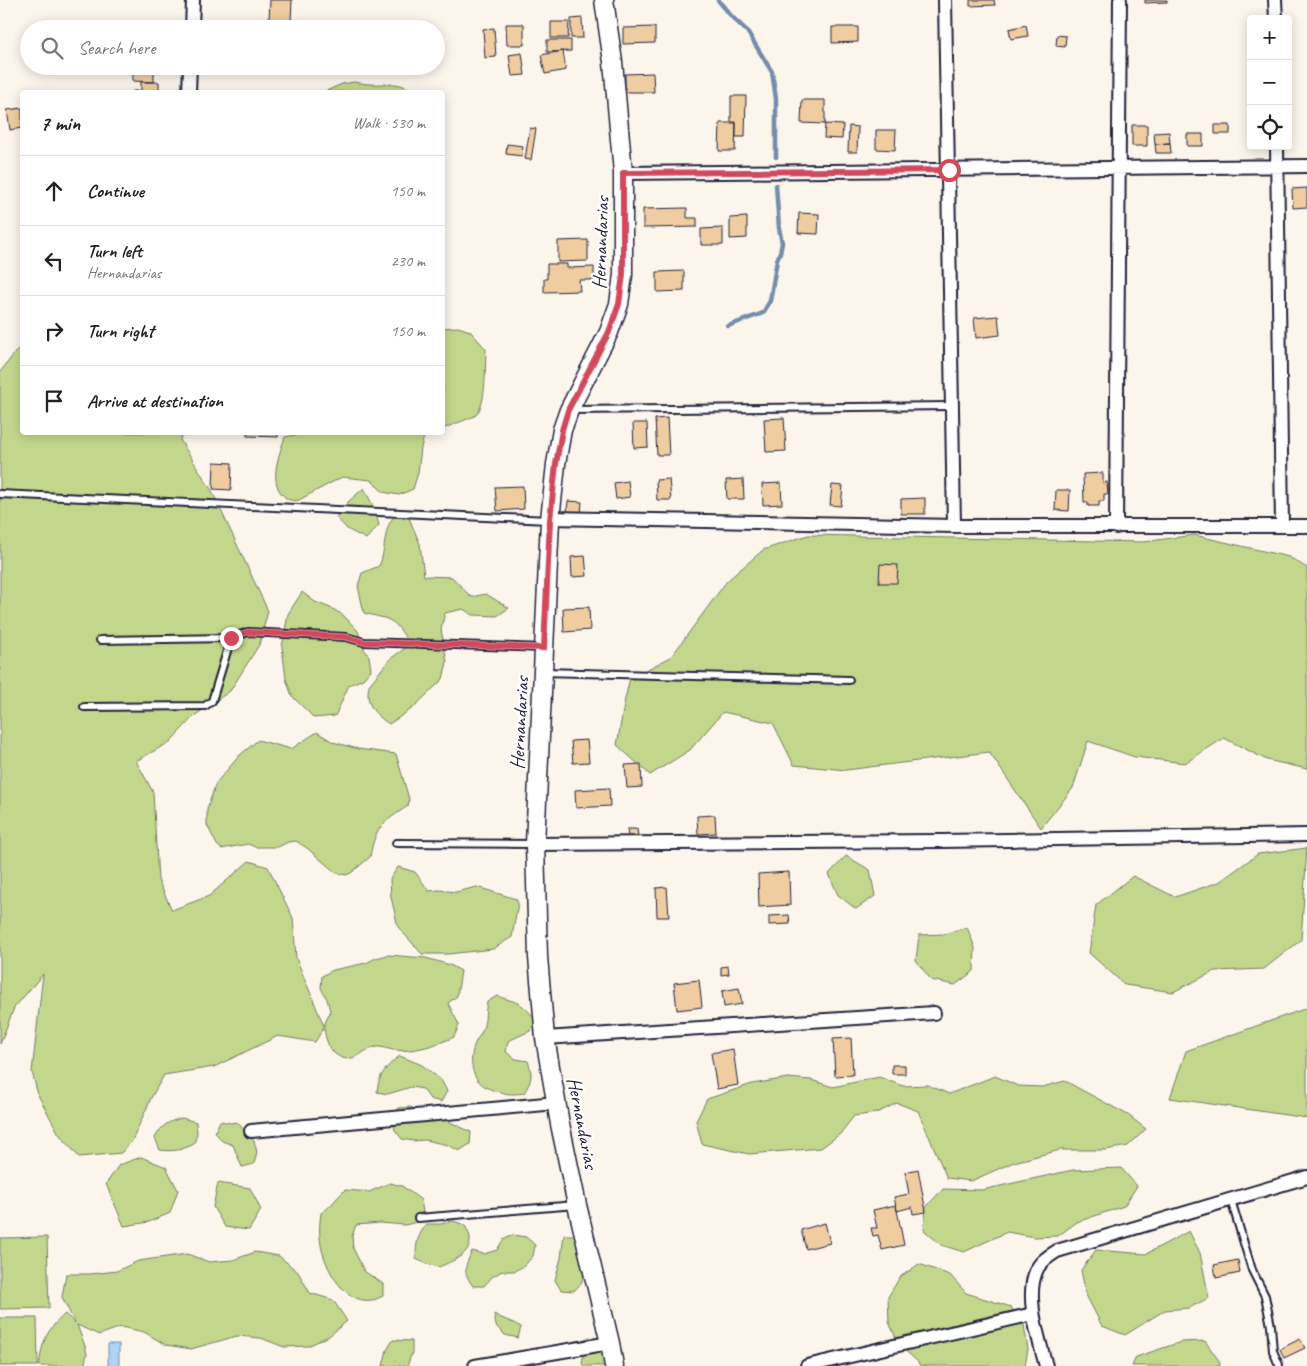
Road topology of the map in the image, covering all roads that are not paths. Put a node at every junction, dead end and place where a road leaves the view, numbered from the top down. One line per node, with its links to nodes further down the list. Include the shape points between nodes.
1 (193, 0): 7 (street)
2 (604, 0): 15 (street, Hernandarias)
3 (945, 0): 14 (street)
4 (1120, 0): 13 (street)
5 (1275, 0): 6 (street)
6 (1276, 15)
7 (192, 20)
8 (190, 75): 9 (street)
9 (189, 90)
10 (1277, 150): 11 (street)
11 (1278, 166): 12 (street); 13 (street); 21 (street)
12 (1307, 166)
13 (1119, 168): 14 (street); 23 (street)
14 (949, 170): 15 (street); 16 (street)
15 (623, 173): 17 (street, Hernandarias, via 623,275 619,304 609,332)
16 (953, 406): 17 (lane); 20 (street)
17 (568, 410): 19 (street, Hernandarias, via 559,447)
18 (0, 494): 19 (lane)
19 (550, 519): 20 (street); 26 (street, Hernandarias)
20 (954, 526): 23 (street)
21 (1282, 526): 22 (street); 23 (street)
22 (1307, 526)
23 (1116, 527)
24 (231, 638): 25 (lane); 26 (lane, via 248,632 346,637 364,642); 29 (lane, via 212,701 205,706)
25 (100, 640)
26 (544, 648): 27 (street, Hernandarias)
27 (543, 672): 28 (lane); 32 (street, Hernandarias)
28 (849, 680)
29 (84, 707)
30 (1307, 835): 32 (street, via 941,842)
31 (396, 844): 32 (lane)
32 (535, 844): 34 (street, Hernandarias, via 538,957)
33 (934, 1013): 34 (street)
34 (545, 1038): 35 (street, Hernandarias)
35 (556, 1103): 36 (street); 39 (street, Hernandarias)
36 (251, 1131)
37 (1307, 1177): 38 (street)
38 (1231, 1200): 41 (street, via 1049,1255 1037,1268 1033,1279); 44 (lane, via 1252,1270 1265,1296 1273,1351)
39 (577, 1205): 40 (lane); 42 (street, Hernandarias)
40 (418, 1218)
41 (1033, 1314): 43 (street); 48 (street)
42 (610, 1343): 45 (street); 46 (street, Hernandarias)
43 (838, 1363): 47 (street)
44 (1279, 1365)
45 (476, 1366)
46 (614, 1366)
47 (807, 1366)
48 (1046, 1366)

